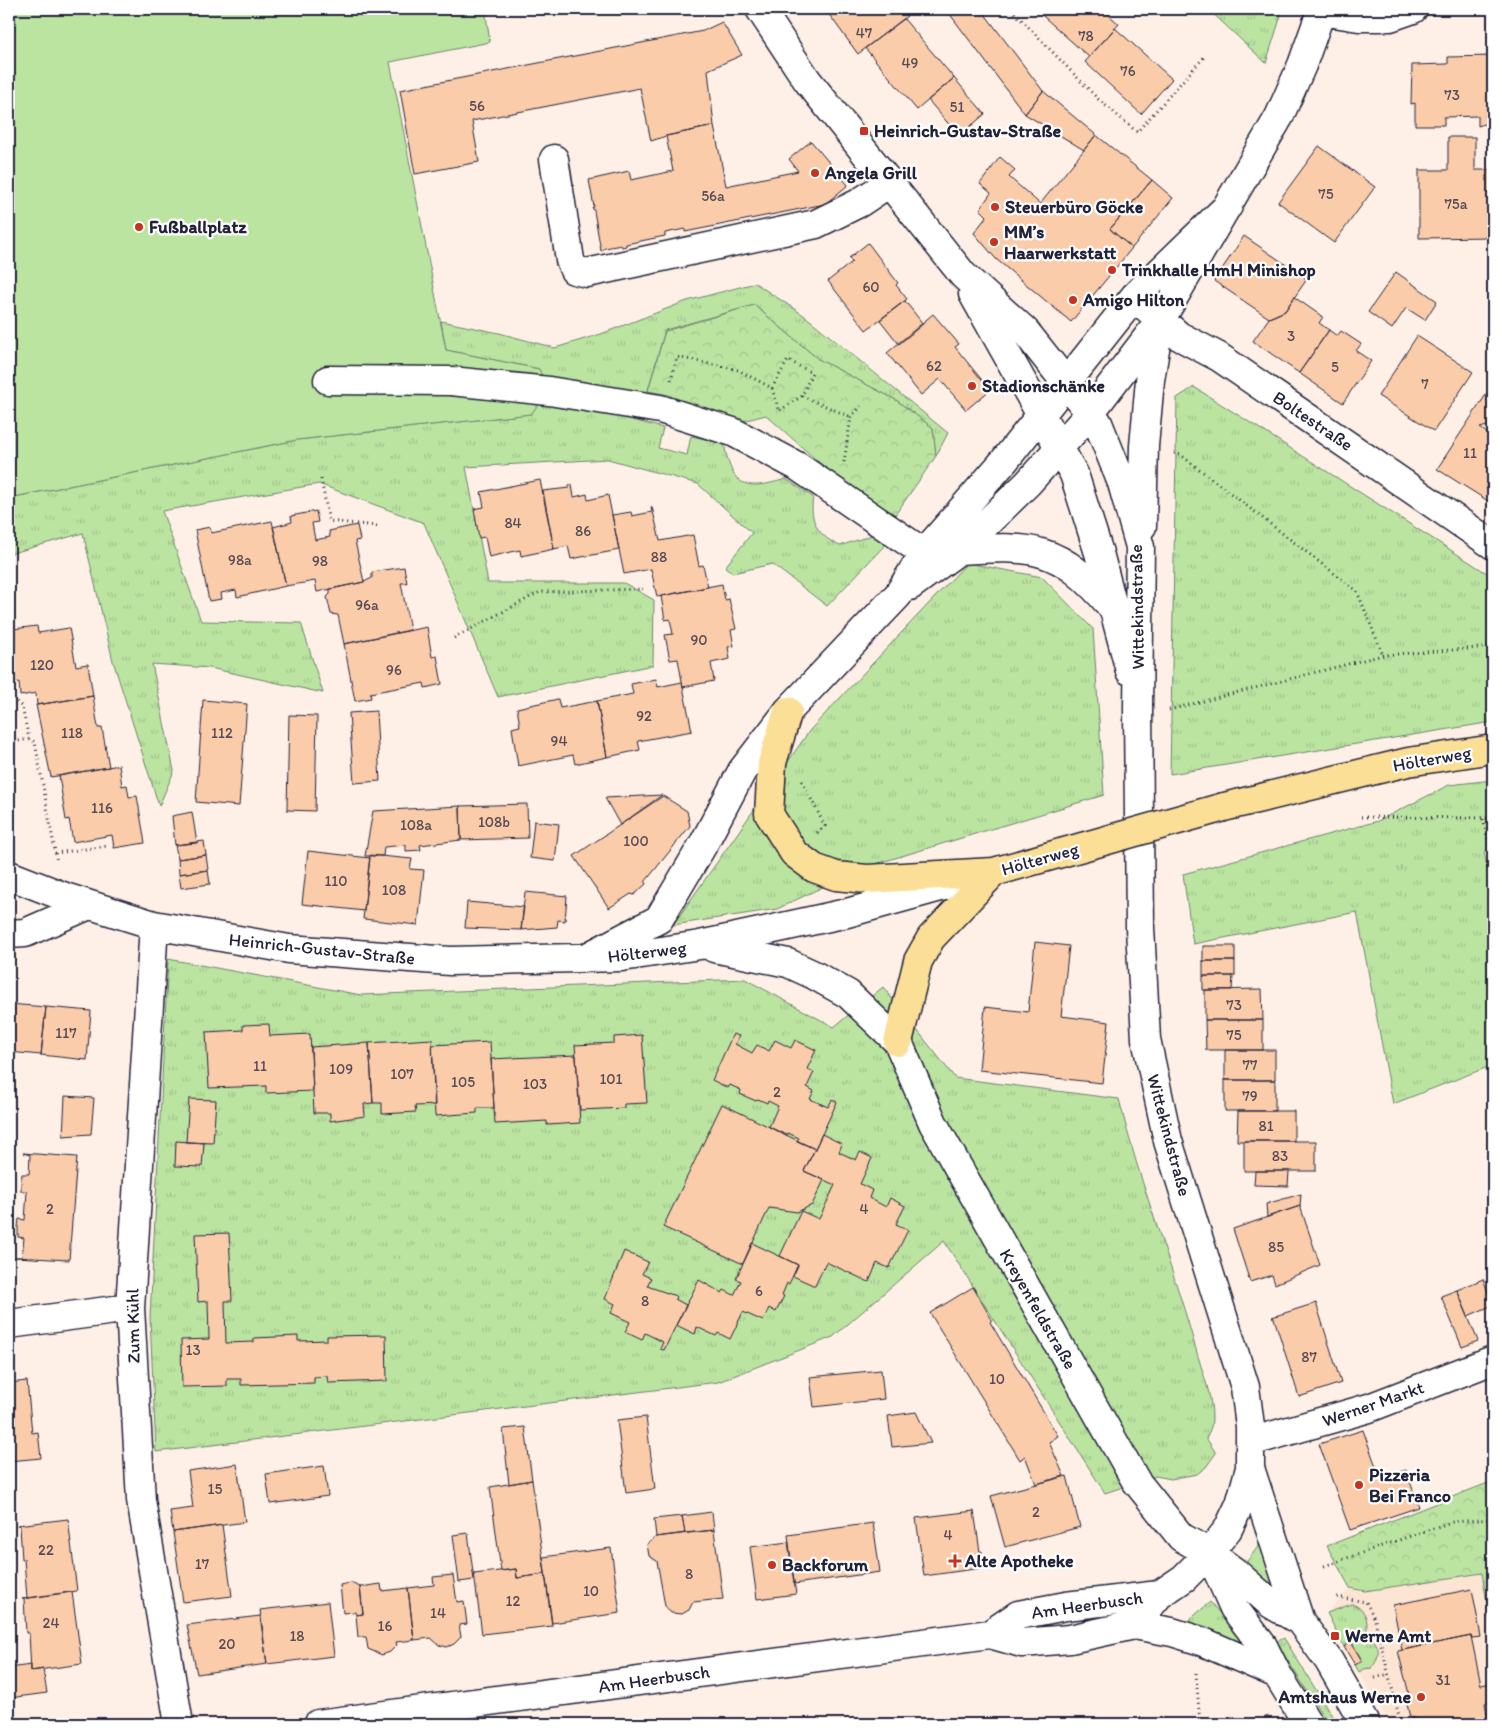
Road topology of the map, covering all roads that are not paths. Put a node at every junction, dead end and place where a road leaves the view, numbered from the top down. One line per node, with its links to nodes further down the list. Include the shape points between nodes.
1 (760, 9): 5 (street, Wittekindstraße, via 807,80)
2 (1413, 9): 3 (street, via 1390,17 1358,17)
3 (1322, 10): 6 (street, via 1279,117)
4 (554, 159): 5 (street, via 570,260 574,270 587,273 816,224 859,204)
5 (889, 183): 7 (street, Wittekindstraße)
6 (1228, 206): 8 (street); 9 (street)
7 (963, 275): 11 (street, Wittekindstraße, via 1025,330); 13 (street, Wittekindstraße)
8 (1135, 296): 9 (street, Boltestraße); 11 (street)
9 (1160, 321): 12 (street); 15 (street, Boltestraße, via 1179,336 1220,357); 16 (street, via 1144,446 1144,510)
10 (328, 380): 18 (street, via 451,381 549,391 660,409 733,432 797,466)
11 (1066, 382): 12 (street, Wittekindstraße); 13 (street)
12 (1090, 413): 14 (street); 16 (street, Wittekindstraße, via 1098,423 1122,483)
13 (1041, 415): 14 (street, Wittekindstraße); 18 (street)
14 (1059, 448): 17 (street); 20 (street, Wittekindstraße, via 1074,474)
15 (1493, 545)
16 (1140, 548): 21 (street, Wittekindstraße)
17 (959, 550): 19 (street); 20 (street, Wittekindstraße, via 1035,549 1071,565)
18 (924, 553): 19 (street)
19 (898, 595): 22 (street)
20 (1112, 606): 21 (street, Wittekindstraße)
21 (1138, 708): 35 (street, Wittekindstraße, via 1140,928 1146,1040 1168,1141 1245,1387)
22 (788, 711): 24 (main road, via 772,762 769,814 794,853 814,868 836,876 868,879); 30 (street, via 742,771 659,919)
23 (1493, 749): 24 (main road, Hölterweg, bridge, via 1408,762 1224,807)
24 (994, 872): 29 (street, Hölterweg, via 846,913); 31 (main road, via 931,938 918,961)
25 (9, 875): 26 (street, Heinrich-Gustav-Straße)
26 (77, 901): 27 (street, Heinrich-Gustav-Straße); 28 (street, via 25,933)
27 (154, 926): 30 (street, Heinrich-Gustav-Straße, via 288,949 388,958 450,961); 32 (street, Zum Kühl)
28 (9, 934)
29 (700, 945): 30 (street, Hölterweg, via 622,957); 31 (street, via 788,963 814,975 848,994)
30 (585, 958)
31 (898, 1042): 36 (street, Kreyenfeldstraße, via 932,1124 1136,1481 1181,1537)
32 (130, 1308): 33 (street); 42 (street, Zum Kühl, via 141,1500 178,1718)
33 (9, 1324)
34 (1493, 1360): 35 (street, Werner Markt)
35 (1250, 1455): 36 (street, Wittekindstraße, via 1240,1504 1228,1529); 38 (street, Kreyenfeldstraße)
36 (1209, 1553): 37 (street, Am Heerbusch, via 1184,1578); 38 (street, Kreyenfeldstraße, via 1271,1604); 41 (street, via 1234,1608 1263,1646)
37 (1159, 1594): 39 (street, Am Heerbusch); 40 (street, Am Heerbusch, via 1018,1615)
38 (1300, 1621): 45 (street, Kreyenfeldstraße, via 1329,1661)
39 (1134, 1624): 40 (street, Am Heerbusch, via 1070,1639 1022,1643); 41 (street, via 1201,1641)
40 (990, 1634): 43 (street, Am Heerbusch)
41 (1277, 1674): 44 (street)
42 (176, 1724)
43 (318, 1724)
44 (1308, 1724)
45 (1365, 1724)

